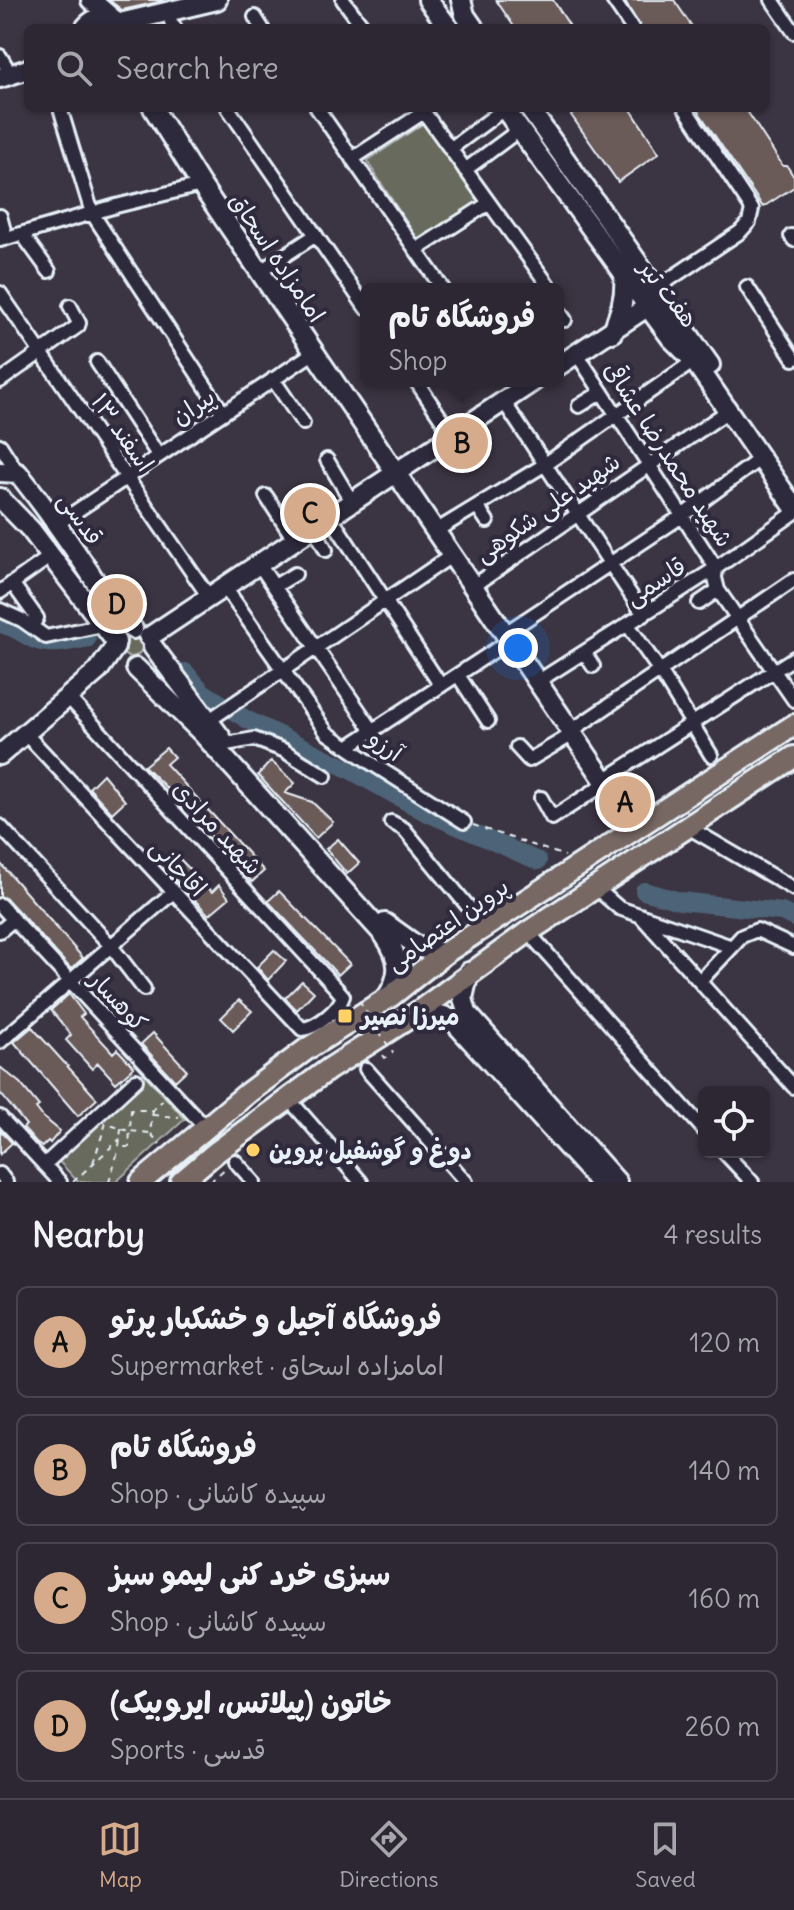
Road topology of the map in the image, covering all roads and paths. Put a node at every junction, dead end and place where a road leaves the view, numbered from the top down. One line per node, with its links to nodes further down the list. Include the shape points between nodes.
1 (84, 0): 10 (street)
2 (91, 0): 9 (street)
3 (343, 0): 13 (street)
4 (428, 0): 14 (street)
5 (613, 0): 16 (street)
6 (772, 0): 17 (street)
7 (209, 3): 9 (street); 12 (street)
8 (467, 14): 15 (street, via 454,10)
9 (118, 23): 11 (street, via 97,18)
10 (87, 24)
11 (90, 24)
12 (172, 24)
13 (361, 24)
14 (446, 24)
15 (447, 24)
16 (629, 24)
17 (794, 31)
18 (24, 60): 19 (street)
19 (2, 67): 20 (street)
20 (24, 69)
21 (61, 112): 37 (street)
22 (155, 112): 35 (street, امامزاده اسحاق)
23 (231, 112): 40 (street)
24 (320, 112): 33 (street)
25 (420, 112): 33 (street)
26 (424, 112): 32 (street)
27 (499, 112): 32 (street)
28 (507, 112): 31 (street, هفت تیر)
29 (532, 112): 50 (street, هفت تیر)
30 (688, 112): 50 (street, via 752,209 740,232)
31 (519, 130): 34 (street); 45 (street, هفت تیر)
32 (450, 149): 34 (street)
33 (352, 159): 42 (street)
34 (465, 170): 36 (street)
35 (201, 185): 37 (street); 44 (street, امامزاده اسحاق)
36 (489, 203): 42 (street); 47 (street)
37 (92, 213): 39 (street); 68 (street)
38 (0, 216): 41 (street)
39 (22, 234): 41 (street); 43 (street)
40 (316, 235): 44 (street); 51 (street)
41 (3, 239)
42 (416, 250): 46 (street)
43 (49, 271)
44 (259, 272): 55 (street, امامزاده اسحاق)
45 (624, 275): 50 (street, هفت تیر); 53 (street, via 623,300)
46 (439, 283)
47 (547, 283)
48 (747, 287): 57 (street)
49 (0, 293): 54 (street, اسفند ۱۳)
50 (654, 298): 53 (street); 58 (street, هفت تیر, via 671,338); 81 (street, هفت تیر)
51 (360, 299)
52 (70, 306): 54 (street, via 78,326)
53 (612, 333): 56 (street)
54 (40, 353): 62 (street); 80 (street, اسفند ۱۳)
55 (313, 353): 61 (street, پیران); 79 (street, امامزاده اسحاق)
56 (577, 354): 60 (street); 65 (street, شهید محمدرضا عشاقی)
57 (794, 359)
58 (694, 361): 67 (street, هفت تیر); 69 (street)
59 (97, 362): 73 (street)
60 (564, 362)
61 (273, 379): 68 (street, پیران); 70 (street)
62 (0, 381)
63 (420, 387): 71 (street)
64 (508, 392): 71 (street); 77 (street)
65 (602, 392): 66 (street); 69 (street, شهید محمدرضا عشاقی)
66 (579, 406)
67 (728, 411): 74 (street, هفت تیر); 76 (street, شهید علی شکوهی)
68 (223, 413): 73 (street, پیران)
69 (618, 415): 76 (street, شهید محمدرضا عشاقی); 77 (street)
70 (303, 423)
71 (453, 436): 79 (street)
72 (0, 445): 78 (street)
73 (158, 455): 80 (street, پیران)
74 (761, 458): 86 (street, هفت تیر); 89 (street)
75 (327, 460): 84 (street)
76 (649, 464): 87 (street, شهید علی شکوهی); 89 (street, شهید محمدرضا عشاقی)
77 (544, 465): 85 (street); 87 (street)
78 (9, 473): 91 (street, قدسی)
79 (395, 475): 84 (street); 93 (street, امامزاده اسحاق)
80 (127, 476): 91 (street, پیران); 107 (street, اسفند ۱۳)
81 (794, 486)
82 (266, 496): 94 (street)
83 (0, 498): 96 (street)
84 (352, 502): 88 (street)
85 (477, 506): 90 (street); 93 (street)
86 (794, 510): 100 (street, قاسمی)
87 (577, 514): 99 (street); 105 (street, شهید علی شکوهی)
88 (330, 516): 92 (street); 109 (street)
89 (682, 516): 99 (street); 100 (street, شهید محمدرضا عشاقی)
90 (487, 521)
91 (57, 524): 117 (street, قدسی, via 124,624)
92 (314, 527): 94 (street); 95 (street)
93 (434, 532): 97 (street, امامزاده اسحاق)
94 (294, 539): 98 (street)
95 (326, 550)
96 (51, 556): 103 (street); 114 (street)
97 (451, 556): 105 (street, امامزاده اسحاق); 109 (street)
98 (258, 563): 104 (street); 107 (street)
99 (610, 564): 112 (street); 118 (street)
100 (716, 568): 106 (street, شهید محمدرضا عشاقی); 112 (street, قاسمی)
101 (295, 574): 104 (street)
102 (794, 580): 113 (street)
103 (12, 583): 108 (street); 116 (street, via 37,618)
104 (275, 586): 120 (street)
105 (472, 587): 118 (street, امامزاده اسحاق)
106 (718, 590): 110 (street); 113 (street)
107 (216, 591): 117 (street); 125 (street, آرزو)
108 (0, 592)
109 (387, 601): 120 (street); 131 (street)
110 (699, 603)
111 (0, 610): 116 (street)
112 (644, 615): 115 (street, قاسمی)
113 (738, 618): 126 (street); 128 (street)
114 (103, 625): 116 (street, via 46,637); 119 (street)
115 (628, 625): 121 (street, قاسمی); 128 (street)
116 (32, 626)
117 (145, 638): 119 (street, via 122,633); 124 (street, via 149,661); 137 (street)
118 (507, 638): 129 (street); 130 (street, امامزاده اسحاق)
119 (115, 644): 124 (street, via 118,661); 127 (street)
120 (318, 648): 125 (street); 138 (street)
121 (584, 652): 123 (street); 130 (street, قاسمی)
122 (794, 658): 126 (street)
123 (593, 666)
124 (131, 667): 127 (street); 137 (street)
125 (284, 670): 137 (street); 142 (street, آرزو, via 327,733)
126 (774, 670): 133 (street); 135 (street)
127 (98, 671): 132 (street)
128 (660, 671): 135 (street); 139 (street)
129 (458, 675): 131 (street); 134 (street)
130 (537, 682): 139 (street, امامزاده اسحاق)
131 (441, 686): 138 (street)
132 (68, 697): 140 (street); 178 (street, شهید مرادی, via 343,996 340,1005)
133 (794, 700)
134 (488, 721)
135 (692, 724): 145 (street); 148 (street)
136 (794, 725): 154 (main road, پروین اعتصامی)
137 (209, 728): 141 (street); 164 (street)
138 (373, 731): 142 (street)
139 (572, 732): 143 (street, via 529,760); 148 (street, امامزاده اسحاق)
140 (25, 733): 144 (street); 158 (street, اقاجانی)
141 (226, 744): 147 (street, via 254,739); 164 (street)
142 (349, 746): 151 (street, آرزو)
143 (517, 747)
144 (0, 755)
145 (711, 755)
146 (791, 761): 153 (main road)
147 (325, 776)
148 (605, 782): 149 (street, via 552,818); 154 (street, امامزاده اسحاق)
149 (541, 798)
150 (391, 822): 162 (street, via 404,829)
151 (464, 822): 155 (path)
152 (0, 826): 166 (street)
153 (688, 827): 156 (main road); 157 (street)
154 (635, 829): 155 (main road, پروین اعتصامی)
155 (584, 862): 162 (main road, پروین اعتصامی)
156 (596, 888): 160 (street, via 619,908); 165 (main road)
157 (794, 889)
158 (172, 893): 166 (street); 178 (street, اقاجانی)
159 (0, 905): 161 (street, کوهسار)
160 (640, 915): 167 (street); 172 (street)
161 (13, 920): 163 (street); 171 (street, کوهسار)
162 (485, 927): 169 (main road, پروین اعتصامی)
163 (0, 931)
164 (388, 932): 169 (street); 174 (street, via 398,961 395,985)
165 (528, 932): 170 (main road); 190 (street)
166 (111, 946): 171 (street); 173 (street)
167 (732, 947): 168 (street, via 757,930); 172 (street)
168 (794, 947)
169 (445, 953): 174 (main road, پروین اعتصامی)
170 (469, 972): 176 (main road); 177 (street)
171 (69, 980): 179 (street); 184 (street, کوهسار)
172 (700, 981): 183 (street)
173 (144, 989)
174 (385, 1000): 189 (main road, پروین اعتصامی)
175 (359, 1001): 180 (path, bridge, via 393,1053)
176 (415, 1014): 177 (street); 185 (main road)
177 (460, 1017): 209 (street); 210 (street)
178 (302, 1029)
179 (0, 1042)
180 (385, 1058)
181 (366, 1069): 208 (street)
182 (136, 1080): 198 (street)
183 (794, 1087)
184 (173, 1092): 186 (path); 189 (street, کوهسار)
185 (288, 1098): 205 (main road); 207 (street)
186 (153, 1110): 187 (path); 192 (path, via 131,1110)
187 (152, 1115): 189 (path); 192 (path, via 150,1133)
188 (0, 1117): 198 (street)
189 (202, 1123): 204 (main road, پروین اعتصامی)
190 (698, 1123)
191 (121, 1129): 192 (path); 193 (path); 197 (path, via 106,1123)
192 (130, 1131): 194 (path, via 129,1147)
193 (120, 1139): 194 (path); 197 (path)
194 (119, 1147): 203 (path)
195 (730, 1158): 211 (street)
196 (235, 1161): 206 (street)
197 (93, 1164): 202 (path)
198 (44, 1165): 201 (street)
199 (0, 1174): 200 (street)
200 (6, 1182)
201 (60, 1182)
202 (73, 1182)
203 (109, 1182)
204 (141, 1182)
205 (181, 1182)
206 (254, 1182)
207 (361, 1182)
208 (466, 1182)
209 (599, 1182)
210 (617, 1182)
211 (752, 1182)

